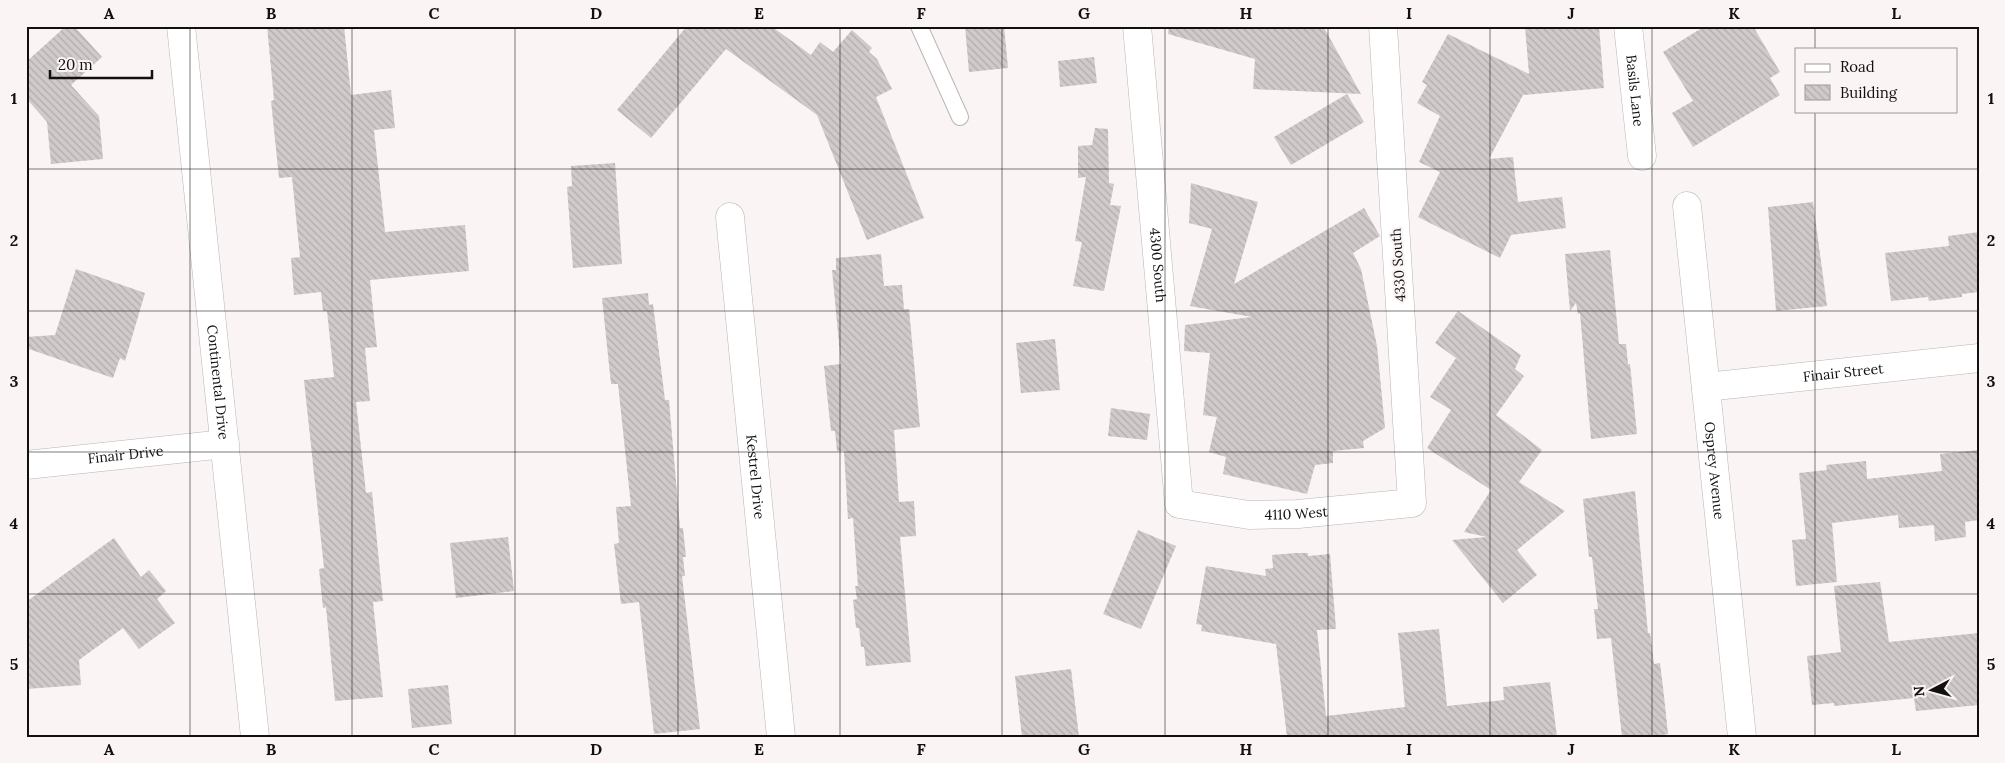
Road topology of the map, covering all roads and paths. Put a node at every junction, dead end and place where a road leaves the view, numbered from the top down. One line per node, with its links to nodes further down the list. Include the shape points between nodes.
1 (181, 26): 12 (street, Continental Drive)
2 (919, 26): 6 (lane)
3 (1136, 26): 15 (street, 4300 South)
4 (1383, 26): 14 (street, 4330 South)
5 (1628, 26): 7 (street, Basils Lane)
6 (960, 117)
7 (1642, 156)
8 (1687, 206): 11 (street, Osprey Avenue)
9 (730, 217): 17 (street, Kestrel Drive)
10 (1979, 358): 11 (street, Finair Street)
11 (1706, 387): 18 (street, Osprey Avenue)
12 (225, 444): 13 (street, Finair Drive); 16 (street, Continental Drive)
13 (26, 466)
14 (1412, 503): 15 (street, 4110 West, via 1298,514 1249,515)
15 (1179, 504)
16 (255, 737)
17 (781, 737)
18 (1742, 737)

